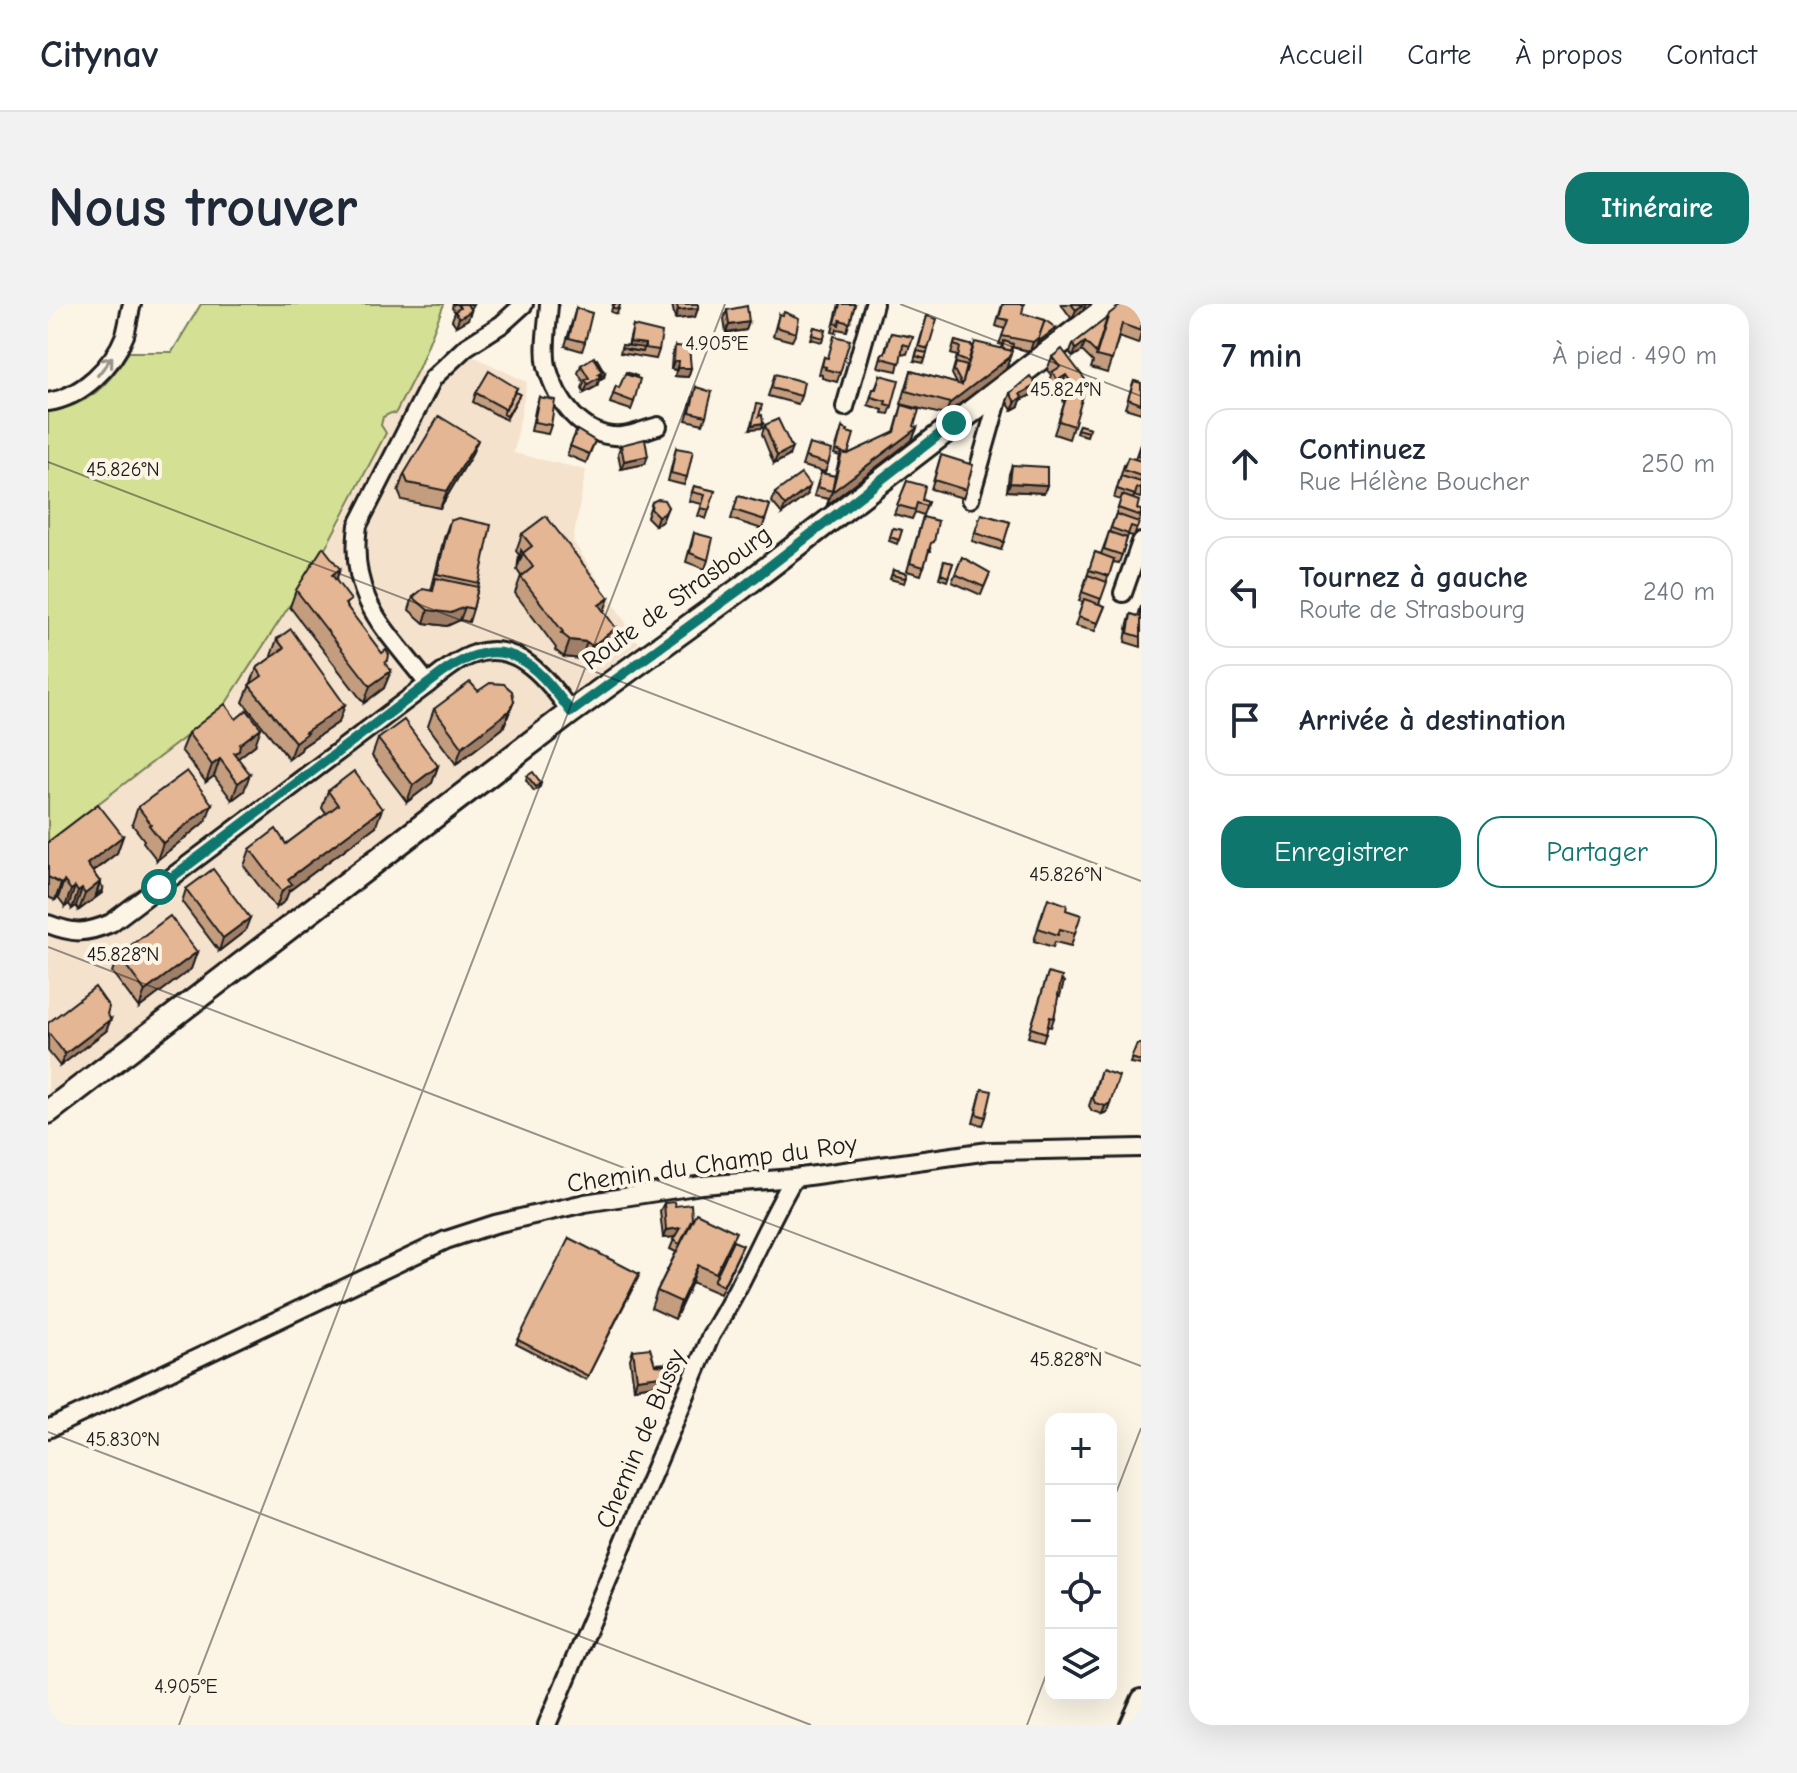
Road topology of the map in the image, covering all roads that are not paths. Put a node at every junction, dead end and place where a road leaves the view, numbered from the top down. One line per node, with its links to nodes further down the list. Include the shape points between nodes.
1 (132, 304): 7 (street, one-way to 1, via 77,392 98,376 125,335)
2 (524, 304): 13 (street, via 433,378 358,525 354,552 368,604)
3 (549, 304): 9 (street, via 547,365 574,417 603,435 624,436)
4 (874, 304): 8 (street)
5 (1111, 304): 6 (main road, Route de Strasbourg)
6 (1002, 386): 10 (street); 14 (main road, Route de Strasbourg, via 739,590)
7 (48, 402)
8 (845, 407)
9 (658, 426)
10 (970, 499)
11 (1141, 542): 12 (street)
12 (1123, 593)
13 (428, 684): 14 (street, via 473,654 506,654 545,676); 15 (street, via 111,923 69,932)
14 (571, 712): 16 (main road, Route de Strasbourg)
15 (48, 924)
16 (48, 1112)
17 (1141, 1148): 18 (street, Chemin du Champ du Roy, via 989,1151)
18 (794, 1178): 19 (street, Chemin du Champ du Roy, via 585,1203 446,1240); 21 (street, Chemin de Bussy, via 711,1335)
19 (48, 1429)
20 (1141, 1698): 22 (street)
21 (547, 1725)
22 (1129, 1725)

